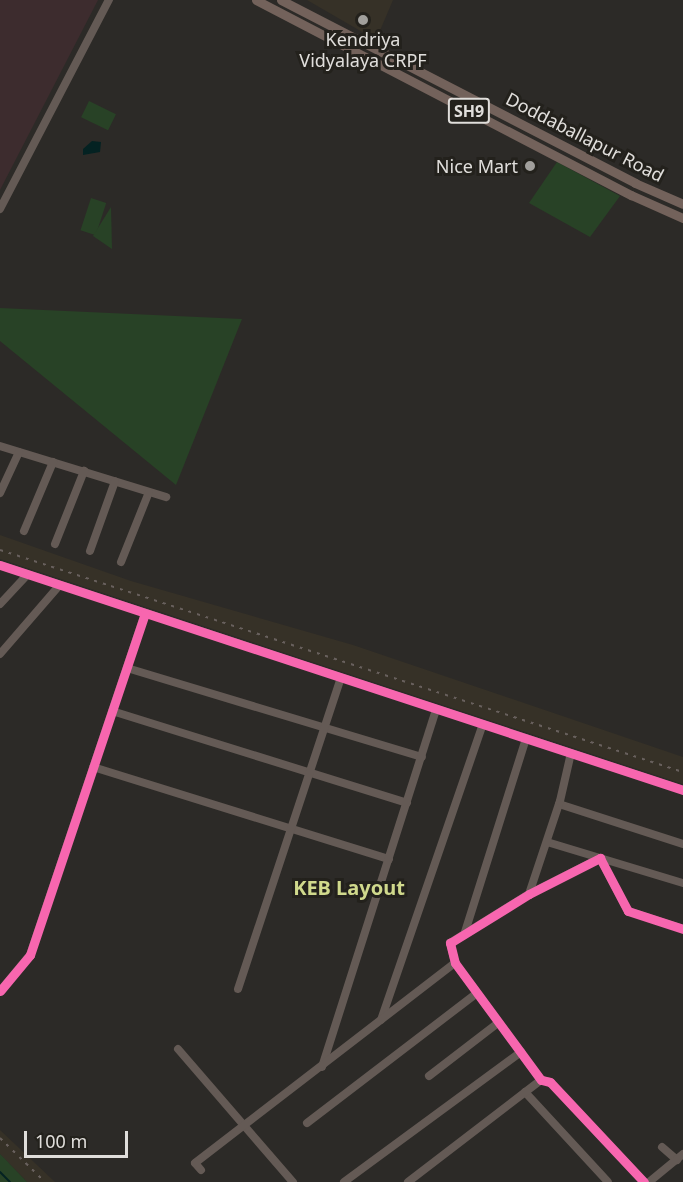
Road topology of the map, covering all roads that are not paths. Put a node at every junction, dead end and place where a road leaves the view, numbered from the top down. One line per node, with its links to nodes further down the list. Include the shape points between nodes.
1 (109, 0): 5 (street)
2 (256, 0): 6 (main road, Doddaballapur Road / SH9, via 631,195)
3 (281, 0): 4 (main road, Doddaballapur Road / SH9)
4 (683, 204)
5 (0, 209)
6 (683, 218)
7 (0, 446): 8 (street)
8 (19, 452): 9 (street); 13 (street)
9 (53, 462): 10 (street); 15 (street)
10 (84, 471): 11 (street); 16 (street)
11 (115, 481): 12 (street); 17 (street)
12 (149, 492): 14 (street); 18 (street)
13 (0, 493)
14 (166, 497)
15 (24, 531)
16 (55, 544)
17 (90, 551)
18 (121, 562)
19 (0, 565): 20 (street)
20 (27, 574): 21 (street); 22 (street)
21 (59, 586): 23 (street); 24 (street)
22 (0, 604)
23 (145, 614): 25 (street); 26 (street)
24 (0, 654)
25 (127, 668): 28 (street); 30 (street)
26 (341, 678): 27 (street); 30 (street)
27 (436, 709): 29 (street); 33 (street)
28 (112, 711): 34 (street); 35 (street)
29 (483, 724): 31 (street); 52 (street)
30 (323, 726): 33 (street); 35 (street)
31 (526, 738): 32 (street); 47 (street)
32 (571, 753): 36 (street); 38 (street)
33 (422, 756): 37 (street)
34 (93, 767): 39 (street); 50 (street, via 30,955)
35 (306, 773): 37 (street); 39 (street)
36 (683, 789)
37 (407, 803): 43 (street)
38 (559, 804): 40 (street); 41 (street)
39 (290, 829): 43 (street); 49 (street)
40 (547, 842): 42 (street); 45 (street)
41 (683, 844)
42 (600, 858): 44 (street); 45 (street); 46 (street, via 628,911)
43 (388, 859): 56 (street)
44 (683, 883)
45 (529, 894): 47 (street)
46 (683, 928)
47 (465, 932): 48 (street, via 450,943)
48 (455, 963): 51 (street); 52 (street)
49 (238, 989)
50 (0, 991)
51 (477, 993): 53 (street); 60 (street)
52 (380, 1022): 56 (street)
53 (499, 1022): 55 (street); 57 (street)
54 (178, 1049): 61 (street)
55 (521, 1052): 58 (street); 67 (street)
56 (322, 1067): 61 (street)
57 (429, 1076)
58 (541, 1080): 59 (street); 70 (street, via 550,1082)
59 (525, 1092): 65 (street); 69 (street)
60 (307, 1123)
61 (245, 1127): 64 (street, via 195,1163); 66 (street)
62 (662, 1147): 63 (street)
63 (681, 1158): 71 (street)
64 (201, 1170)
65 (419, 1179): 68 (street)
66 (292, 1182)
67 (344, 1182)
68 (408, 1182)
69 (608, 1182)
70 (644, 1182)
71 (649, 1182)

